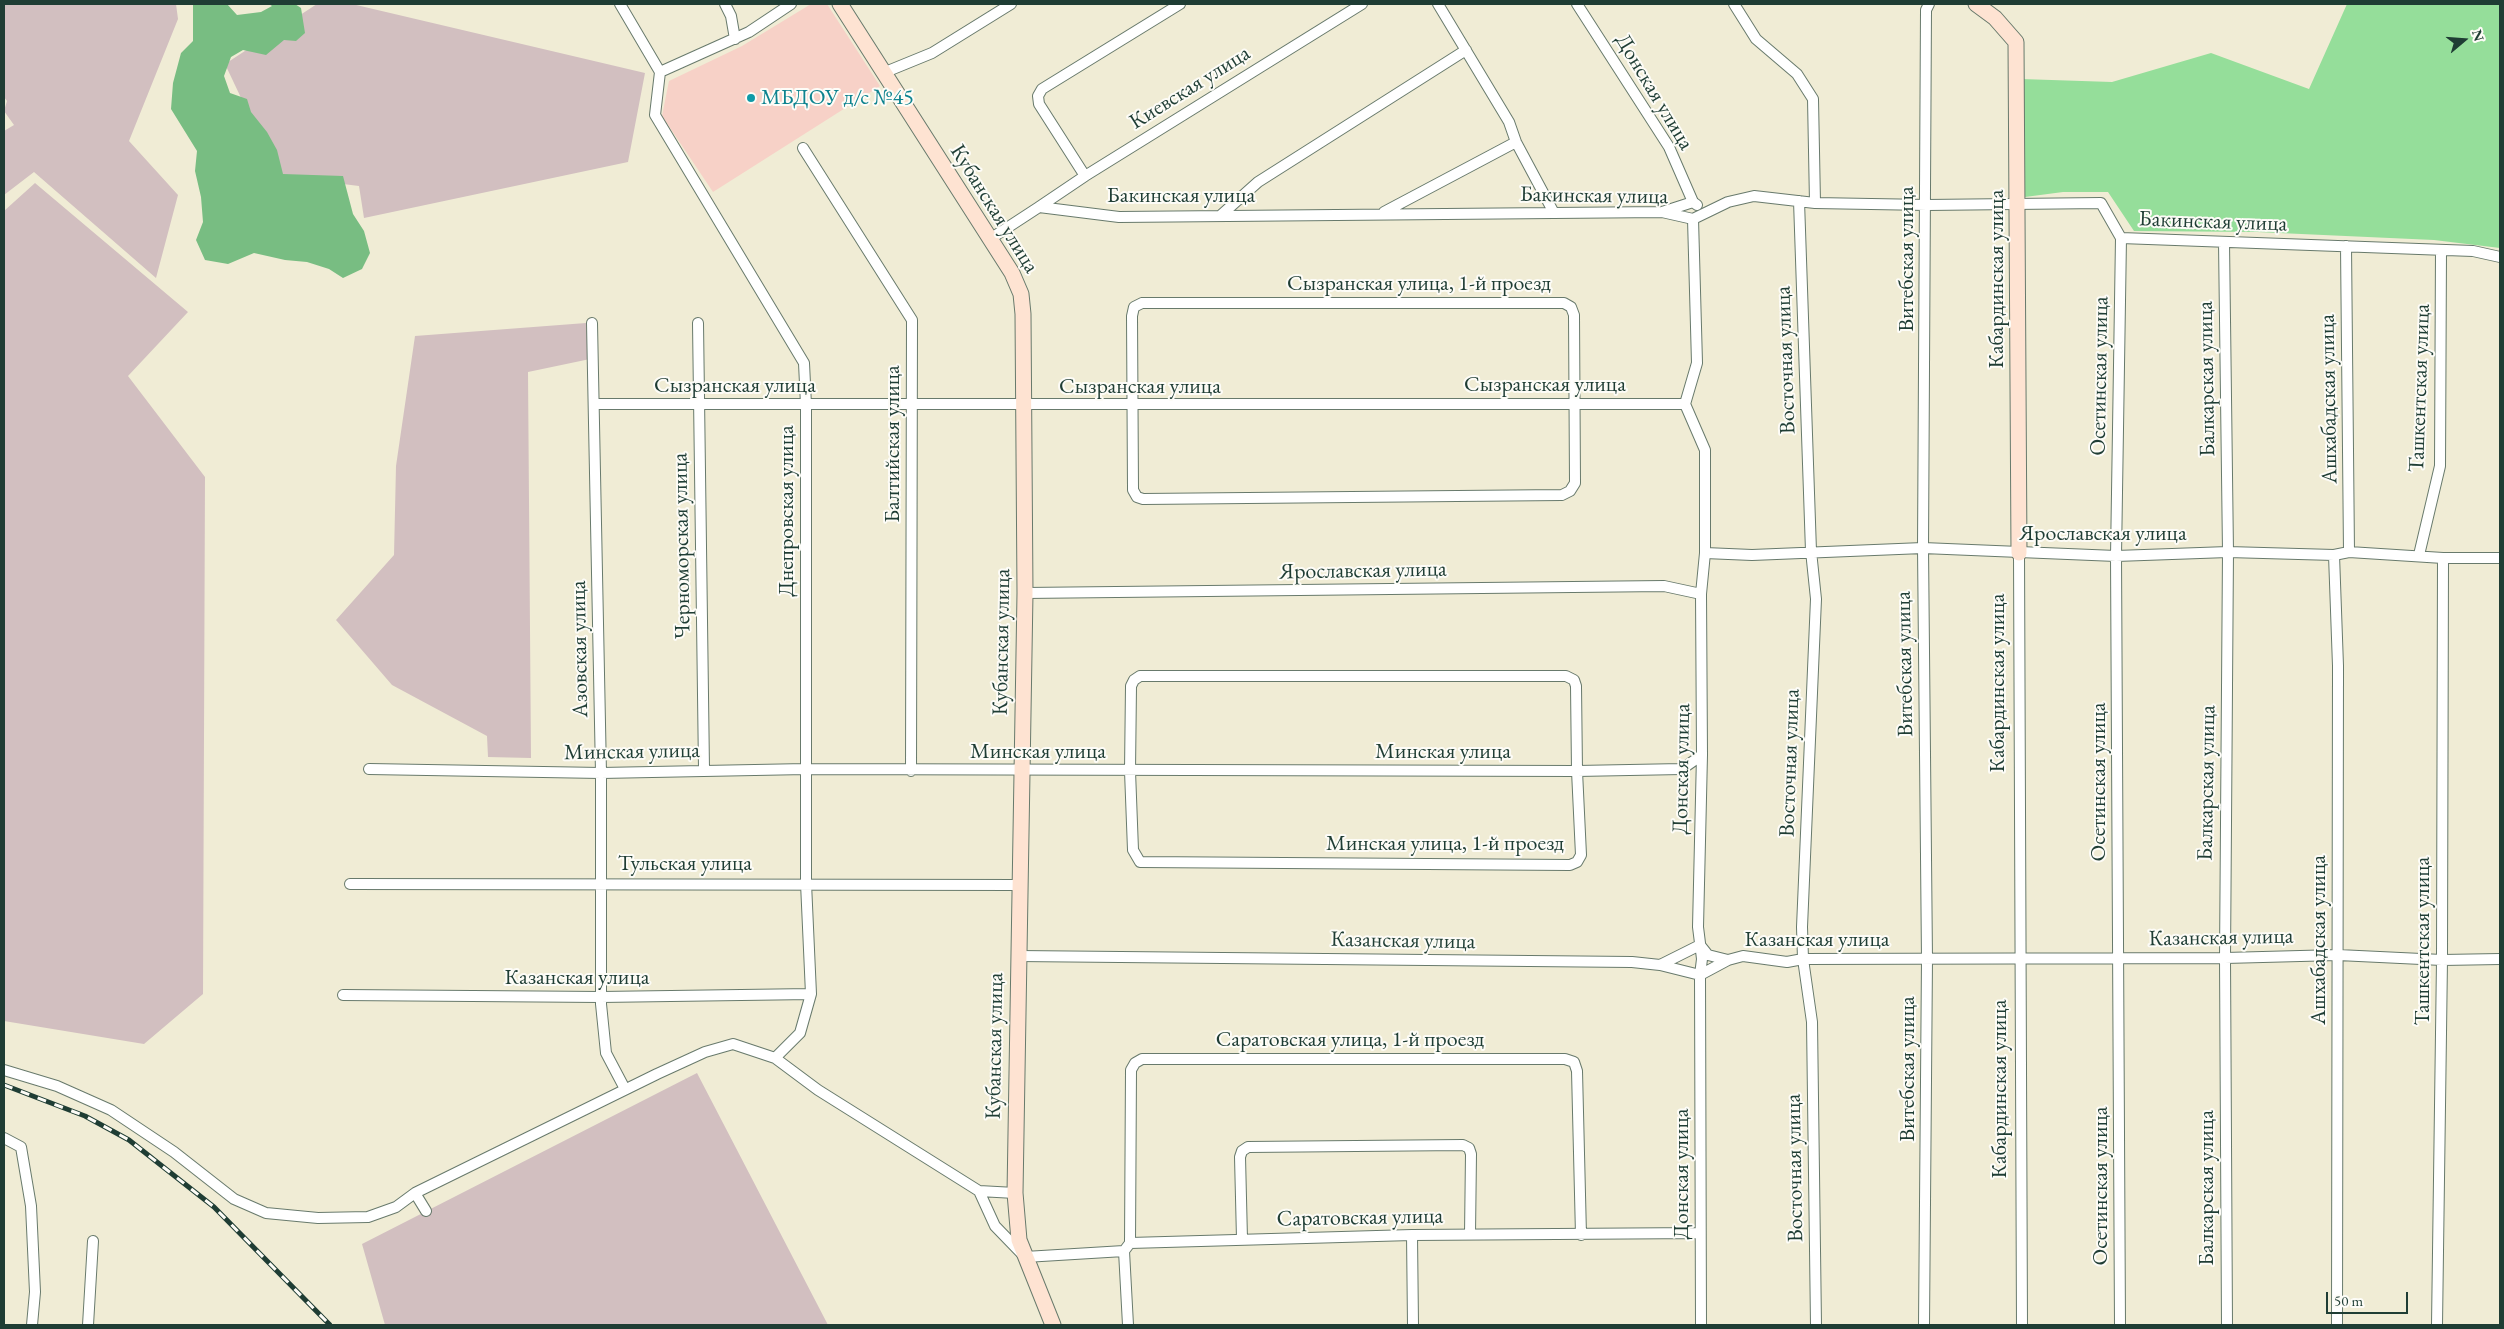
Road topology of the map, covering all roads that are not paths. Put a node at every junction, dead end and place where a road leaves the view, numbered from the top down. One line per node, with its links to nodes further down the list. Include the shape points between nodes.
1 (620, 4): 15 (street)
2 (726, 4): 13 (street)
3 (791, 4): 13 (street)
4 (840, 4): 16 (street, Кубанская улица)
5 (1011, 4): 16 (street, via 932,53)
6 (1180, 4): 19 (street, via 1042,89 1038,96 1039,104)
7 (1362, 4): 19 (street, Киевская улица)
8 (1438, 4): 14 (street)
9 (1577, 4): 21 (street, Донская улица, via 1669,147)
10 (1734, 4): 22 (street, via 1756,39 1796,74 1813,99)
11 (1929, 4): 24 (street, Витебская улица, via 1926,10)
12 (1976, 4): 23 (street, Кабардинская улица, via 1995,18 2016,42)
13 (735, 39): 15 (street)
14 (1466, 50): 17 (street, via 1509,122); 30 (street, via 1258,182)
15 (660, 72): 44 (street, Днепровская улица, via 655,115 804,363)
16 (883, 73): 32 (street, Кубанская улица)
17 (1516, 142): 28 (street); 29 (street, Бакинская улица)
18 (803, 148): 45 (street, Балтийская улица, via 912,320)
19 (1085, 176): 25 (street, Киевская улица)
20 (1799, 201): 22 (street, Бакинская улица); 27 (street, Бакинская улица, via 1754,196 1728,202); 49 (street, Восточная улица)
21 (1693, 202): 26 (street); 27 (street)
22 (1815, 202): 24 (street, Бакинская улица)
23 (2019, 204): 24 (street, Бакинская улица); 33 (street, Бакинская улица, via 2101,203); 53 (street, Кабардинская улица)
24 (1927, 205): 48 (street, Витебская улица)
25 (1040, 207): 30 (street, Бакинская улица, via 1120,217); 32 (street)
26 (1662, 212): 28 (street, Бакинская улица); 31 (street, Бакинская улица)
27 (1706, 212): 31 (street, Бакинская улица)
28 (1554, 213): 29 (street, Бакинская улица)
29 (1381, 214): 30 (street, Бакинская улица)
30 (1220, 216)
31 (1693, 219): 43 (street, via 1698,363)
32 (990, 238): 46 (street, Кубанская улица, via 1021,294)
33 (2121, 238): 34 (street, Бакинская улица); 56 (street, Осетинская улица)
34 (2224, 242): 35 (street, Бакинская улица); 50 (street, Балкарская улица)
35 (2346, 246): 36 (street, Бакинская улица); 51 (street, Ашхабадская улица)
36 (2441, 250): 37 (street, Бакинская улица, via 2473,251); 55 (street, Ташкентская улица, via 2440,466)
37 (2500, 257)
38 (592, 323): 42 (street, Азовская улица)
39 (698, 323): 40 (street, Черноморская улица)
40 (699, 403): 42 (street, Сызранская улица); 44 (street, Сызранская улица); 63 (street, Черноморская улица)
41 (1575, 403): 43 (street, Сызранская улица); 47 (street, Сызранская улица); 47 (street, Сызранская улица, 1-й проезд, via 1574,484 1562,495 1143,499 1133,490); 47 (street, Сызранская улица, 1-й проезд, via 1574,315 1571,307 1564,303 1142,303 1134,307 1132,316)
42 (594, 404): 69 (street, Азовская улица)
43 (1685, 404): 52 (street, Донская улица, via 1705,450)
44 (806, 405): 45 (street, Сызранская улица); 64 (street, Днепровская улица)
45 (912, 406): 46 (street, Сызранская улица); 67 (street, Балтийская улица)
46 (1023, 406): 47 (street, Сызранская улица); 59 (street, Кубанская улица)
47 (1134, 406)
48 (1923, 548): 49 (street, Ярославская улица); 53 (street, Ярославская улица); 81 (street, Витебская улица)
49 (1811, 551): 52 (street, Ярославская улица, via 1752,555); 80 (street, Восточная улица, via 1816,599)
50 (2228, 552): 54 (street, Ярославская улица); 56 (street, Ярославская улица); 79 (street, Балкарская улица)
51 (2349, 552): 54 (street, Ярославская улица); 55 (street, Ярославская улица)
52 (1705, 553): 60 (street, Донская улица)
53 (2020, 553): 56 (street, Ярославская улица); 77 (street, Кабардинская улица)
54 (2334, 555): 75 (street, Ашхабадская улица, via 2338,666)
55 (2419, 555): 57 (street, Ярославская улица)
56 (2116, 556): 78 (street, Осетинская улица)
57 (2443, 558): 58 (street, Ярославская улица); 84 (street, Ташкентская улица)
58 (2500, 558)
59 (1025, 593): 60 (street, Ярославская улица, via 1664,586); 65 (street, Кубанская улица)
60 (1701, 594): 61 (street, Донская улица)
61 (1702, 755): 68 (street, Минская улица, via 1682,769); 74 (street, Донская улица)
62 (369, 769): 69 (street, Минская улица)
63 (704, 769): 64 (street, Минская улица); 69 (street, Минская улица)
64 (806, 769): 67 (street, Минская улица); 71 (street, Днепровская улица)
65 (1022, 770): 66 (street, Минская улица); 67 (street, Минская улица); 73 (street, Кубанская улица)
66 (1130, 770): 68 (street, Минская улица); 68 (street, Минская улица, 1-й проезд, via 1133,850 1140,862 1560,865 1577,862 1581,855); 68 (street, Минская улица, 1-й проезд, via 1131,686 1140,676 1566,676 1574,680 1576,686)
67 (911, 771)
68 (1577, 771)
69 (601, 773): 70 (street, Азовская улица)
70 (600, 883): 71 (street, Тульская улица); 72 (street, Тульская улица); 89 (street, Азовская улица)
71 (806, 883): 73 (street, Тульская улица); 87 (street, Днепровская улица)
72 (350, 884)
73 (1019, 885): 76 (street, Кубанская улица)
74 (1700, 945): 83 (street, via 1708,955); 85 (street); 86 (street, Донская улица)
75 (2338, 955): 79 (street, Казанская улица); 84 (street, Казанская улица); 117 (street, Ашхабадская улица)
76 (1018, 956): 85 (street, Казанская улица, via 1632,962); 95 (street, Кубанская улица)
77 (2020, 957): 78 (street, Казанская улица); 81 (street, Казанская улица); 114 (street, Кабардинская улица)
78 (2120, 958): 79 (street, Казанская улица); 115 (street, Осетинская улица)
79 (2224, 958): 116 (street, Балкарская улица)
80 (1803, 959): 81 (street, Казанская улица); 83 (street, Казанская улица, via 1774,962 1743,956); 112 (street, Восточная улица, via 1812,1022)
81 (1927, 959): 113 (street, Витебская улица)
82 (2500, 959): 84 (street, Казанская улица)
83 (1728, 960): 86 (street, Казанская улица)
84 (2442, 960): 118 (street, Ташкентская улица)
85 (1660, 965): 86 (street, Казанская улица)
86 (1700, 974): 98 (street, Донская улица)
87 (811, 994): 89 (street, Казанская улица); 90 (street, Днепровская улица, via 800,1033)
88 (343, 995): 89 (street, Казанская улица)
89 (601, 997): 92 (street, Азовская улица, via 606,1053)
90 (774, 1058): 92 (street, via 733,1044 705,1052); 94 (street, via 818,1090)
91 (4, 1070): 96 (street, via 57,1086 111,1110 174,1152 234,1199 266,1213 318,1218 368,1217 396,1207)
92 (625, 1089): 96 (street)
93 (4, 1138): 106 (street, via 21,1147 31,1206 35,1292)
94 (980, 1191): 95 (street); 105 (street, via 995,1226)
95 (1015, 1192): 105 (street, Кубанская улица, via 1016,1221)
96 (415, 1193): 97 (street)
97 (426, 1211)
98 (1700, 1233): 101 (street, Саратовская улица); 111 (street, Донская улица)
99 (1470, 1234): 100 (street, Саратовская улица); 101 (street, Саратовская улица); 102 (street, via 1471,1154 1463,1145 1248,1147 1240,1156)
100 (1412, 1235): 102 (street, Саратовская улица); 110 (street)
101 (1581, 1235): 104 (street, Саратовская улица, 1-й проезд, via 1577,1071 1574,1062 1565,1059 1142,1059 1131,1070)
102 (1242, 1239): 104 (street, Саратовская улица)
103 (93, 1241): 107 (street)
104 (1127, 1247): 105 (street, Саратовская улица); 109 (street)
105 (1025, 1257): 108 (street, Кубанская улица)
106 (32, 1325)
107 (88, 1325)
108 (1052, 1325)
109 (1128, 1325)
110 (1413, 1325)
111 (1701, 1325)
112 (1816, 1325)
113 (1924, 1325)
114 (2022, 1325)
115 (2120, 1325)
116 (2227, 1325)
117 (2337, 1325)
118 (2437, 1325)

